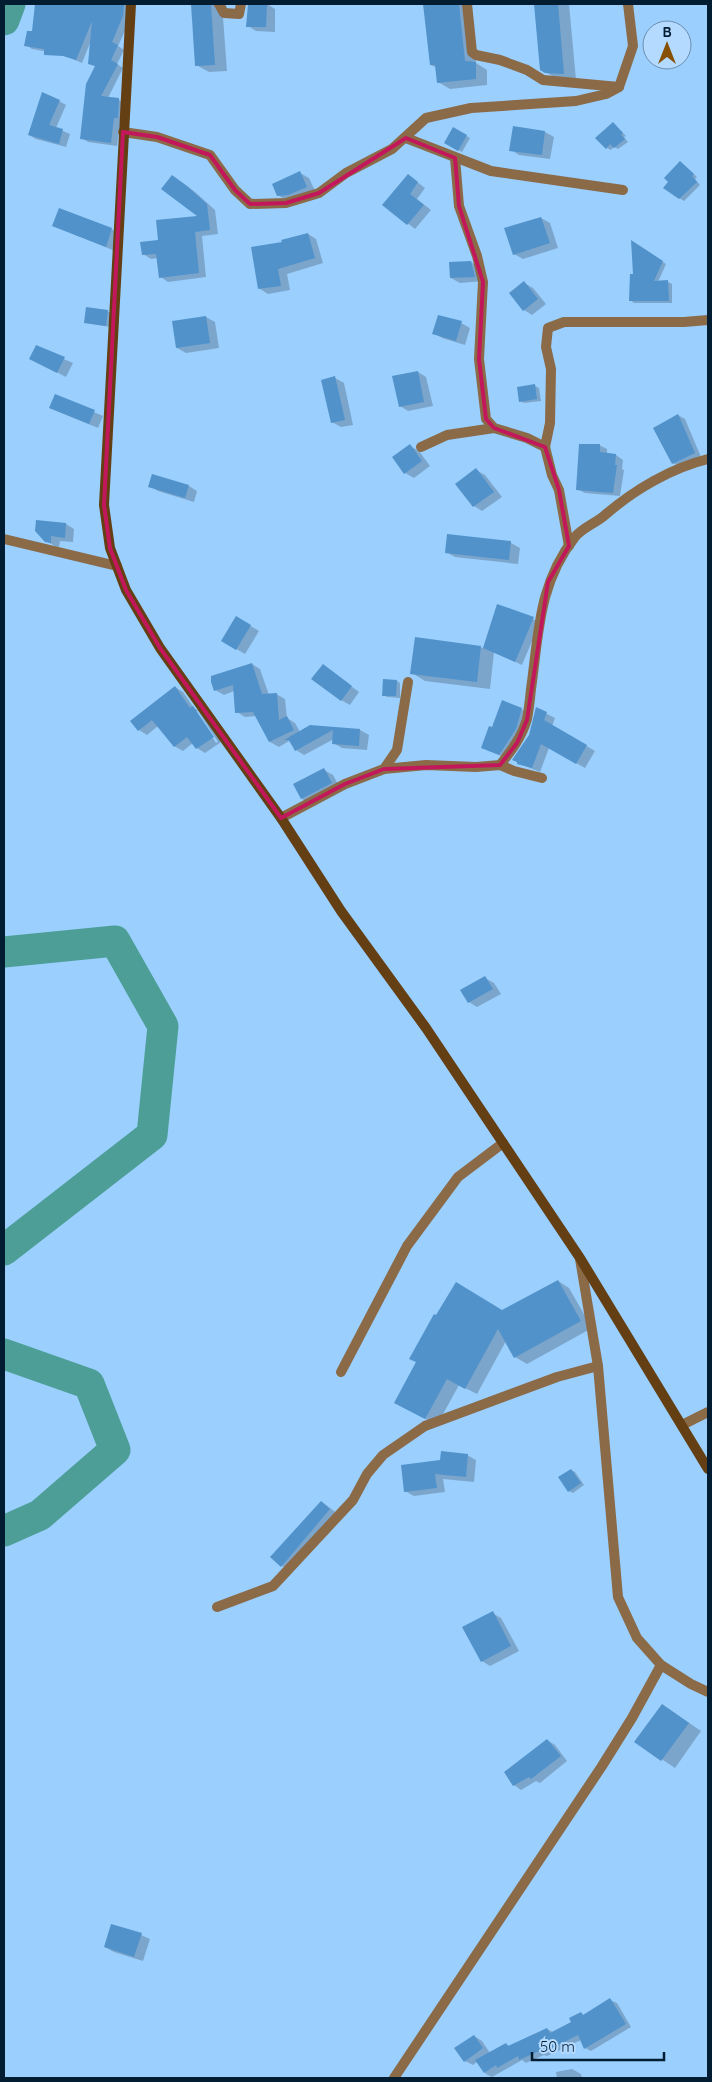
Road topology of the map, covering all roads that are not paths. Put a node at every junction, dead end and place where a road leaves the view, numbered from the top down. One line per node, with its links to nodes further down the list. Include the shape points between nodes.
1 (131, 4): 7 (street)
2 (219, 4): 3 (street, via 224,13 239,14)
3 (241, 4)
4 (467, 4): 6 (street, via 472,52 476,55 527,70 543,80)
5 (628, 4): 6 (street, via 633,46)
6 (619, 87): 8 (street, via 606,94 576,101 471,108 426,118)
7 (123, 132): 8 (street, via 156,137 210,155 235,190 250,204 286,203 319,193 346,173 392,150); 18 (street, via 104,505)
8 (406, 138): 9 (street)
9 (454, 158): 10 (street, via 491,171); 12 (street, via 459,206 483,282 479,359 486,419)
10 (623, 190)
11 (708, 320): 14 (street, via 564,322 548,328 550,423)
12 (494, 428): 13 (street, via 446,435); 14 (street)
13 (421, 447)
14 (545, 447): 17 (street, via 559,490)
15 (708, 459): 17 (street, via 690,463 622,500 576,535)
16 (4, 539): 18 (street)
17 (569, 546): 20 (street, via 548,582 539,622 527,720 517,743)
18 (116, 566): 23 (street, via 126,590 160,648)
19 (408, 682): 21 (street, via 397,750)
20 (500, 765): 21 (street, via 426,765); 22 (street)
21 (384, 769): 23 (street, via 345,784)
22 (542, 778)
23 (281, 818): 24 (street, via 341,911 426,1028)
24 (503, 1143): 25 (street); 27 (street, via 458,1177 407,1246)
25 (580, 1258): 26 (street); 29 (street)
26 (598, 1366): 31 (street, via 557,1377 425,1426 383,1454 353,1500 274,1586); 32 (street, via 618,1596 637,1638)
27 (341, 1372)
28 (708, 1412): 29 (street)
29 (682, 1426): 30 (street)
30 (708, 1469)
31 (217, 1607)
32 (661, 1666): 33 (street); 34 (street, via 602,1766)
33 (708, 1692)
34 (399, 2076)

